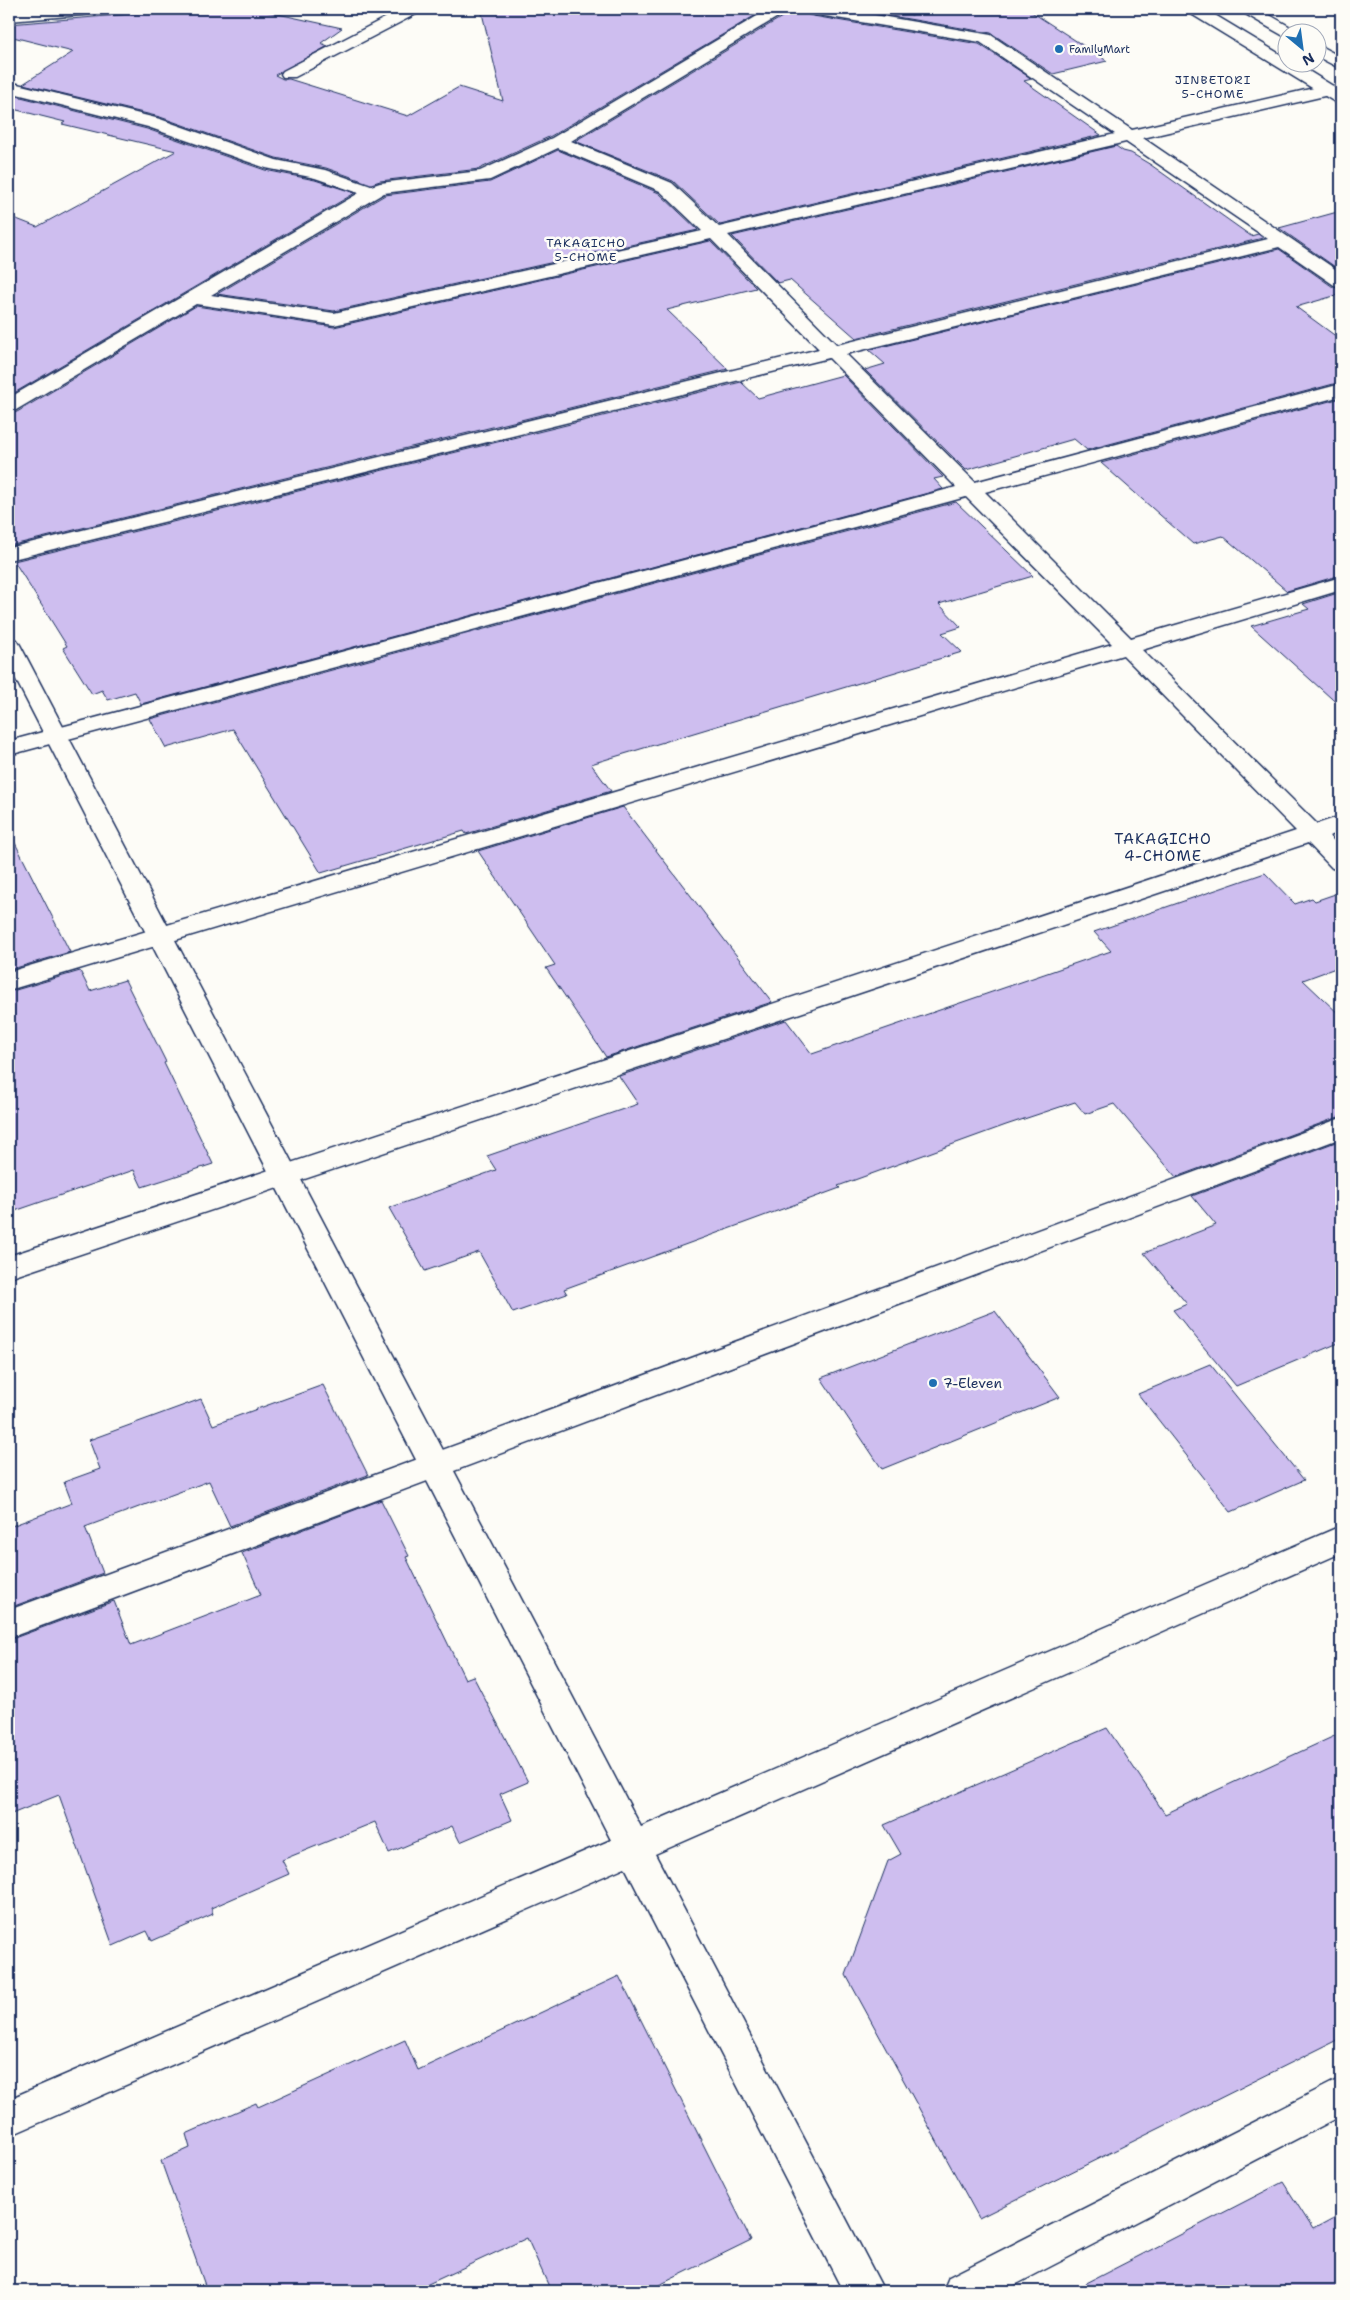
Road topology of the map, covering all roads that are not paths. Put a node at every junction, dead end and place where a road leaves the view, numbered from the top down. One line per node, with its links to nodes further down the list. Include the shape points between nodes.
1 (93, 9): 7 (street)
2 (414, 9): 11 (street)
3 (780, 9): 15 (street)
4 (813, 9): 14 (street, via 985,38)
5 (1194, 9): 13 (street)
6 (1248, 9): 8 (street)
7 (9, 16)
8 (1278, 26)
9 (1328, 56): 10 (street)
10 (1341, 64)
11 (289, 74)
12 (9, 87): 16 (street, via 154,124 272,164 319,174)
13 (1334, 94): 14 (street)
14 (1129, 137): 17 (street); 18 (street)
15 (558, 142): 16 (street, via 484,176 380,188); 17 (street, via 666,187)
16 (373, 192): 20 (street)
17 (715, 233): 20 (street, via 334,319); 21 (street)
18 (1282, 241): 19 (street); 21 (street)
19 (1341, 281)
20 (191, 298): 23 (street)
21 (833, 352): 24 (street); 25 (street)
22 (1341, 390): 24 (street)
23 (11, 403)
24 (970, 489): 28 (street); 29 (street)
25 (9, 554)
26 (1341, 583): 28 (street)
27 (9, 645): 29 (street)
28 (1127, 647): 32 (street); 34 (street)
29 (56, 735): 30 (street); 34 (street)
30 (9, 748)
31 (1341, 824): 32 (street)
32 (1312, 833): 33 (street); 37 (street)
33 (1341, 862)
34 (160, 936): 35 (street); 37 (street)
35 (9, 982)
36 (1341, 1128): 39 (street)
37 (285, 1176): 38 (street); 39 (street)
38 (9, 1267)
39 (435, 1465): 41 (street); 42 (street)
40 (1341, 1539): 42 (street)
41 (9, 1624)
42 (633, 1846): 44 (street); 45 (street)
43 (1341, 2096): 46 (street)
44 (9, 2118)
45 (864, 2291)
46 (963, 2291)

